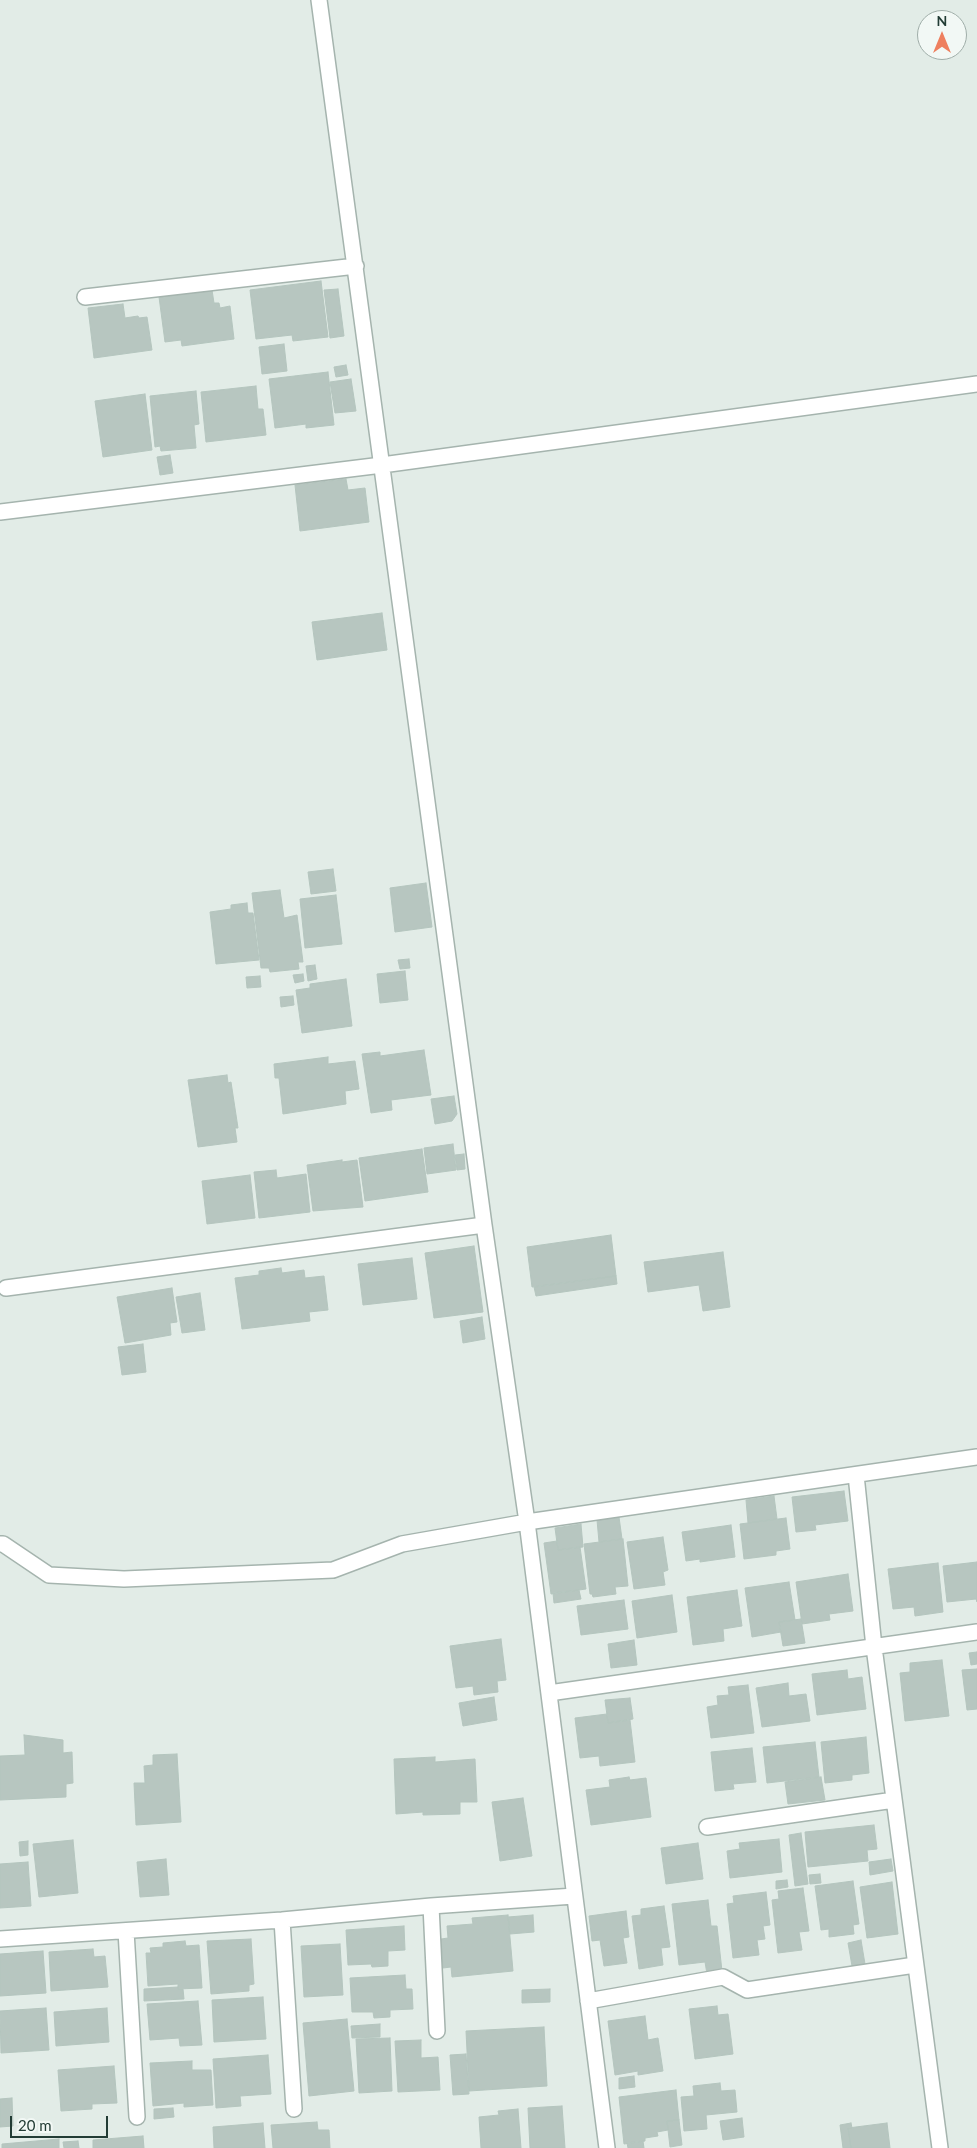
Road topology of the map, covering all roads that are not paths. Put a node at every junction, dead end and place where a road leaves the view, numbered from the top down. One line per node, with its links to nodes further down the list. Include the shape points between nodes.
1 (320, 0): 2 (street)
2 (356, 266): 3 (street); 5 (street)
3 (84, 297)
4 (977, 384): 5 (street)
5 (382, 465): 6 (street); 7 (street)
6 (0, 512)
7 (484, 1225): 8 (street); 11 (street)
8 (6, 1288)
9 (977, 1458): 10 (street)
10 (856, 1475): 11 (street); 14 (street)
11 (527, 1522): 12 (street, via 402,1544 333,1570 230,1575 124,1579 49,1575); 15 (street)
12 (0, 1544)
13 (977, 1632): 14 (street)
14 (874, 1647): 15 (street); 16 (street)
15 (549, 1693): 18 (street)
16 (894, 1800): 17 (street); 23 (street)
17 (707, 1827)
18 (574, 1896): 19 (street); 24 (street)
19 (431, 1906): 20 (street); 25 (street)
20 (282, 1920): 21 (street); 26 (street)
21 (126, 1931): 22 (street); 27 (street)
22 (0, 1938)
23 (915, 1965): 24 (street, via 747,1990 723,1977); 29 (street)
24 (588, 2001): 28 (street)
25 (436, 2031)
26 (294, 2109)
27 (137, 2117)
28 (606, 2148)
29 (940, 2148)

